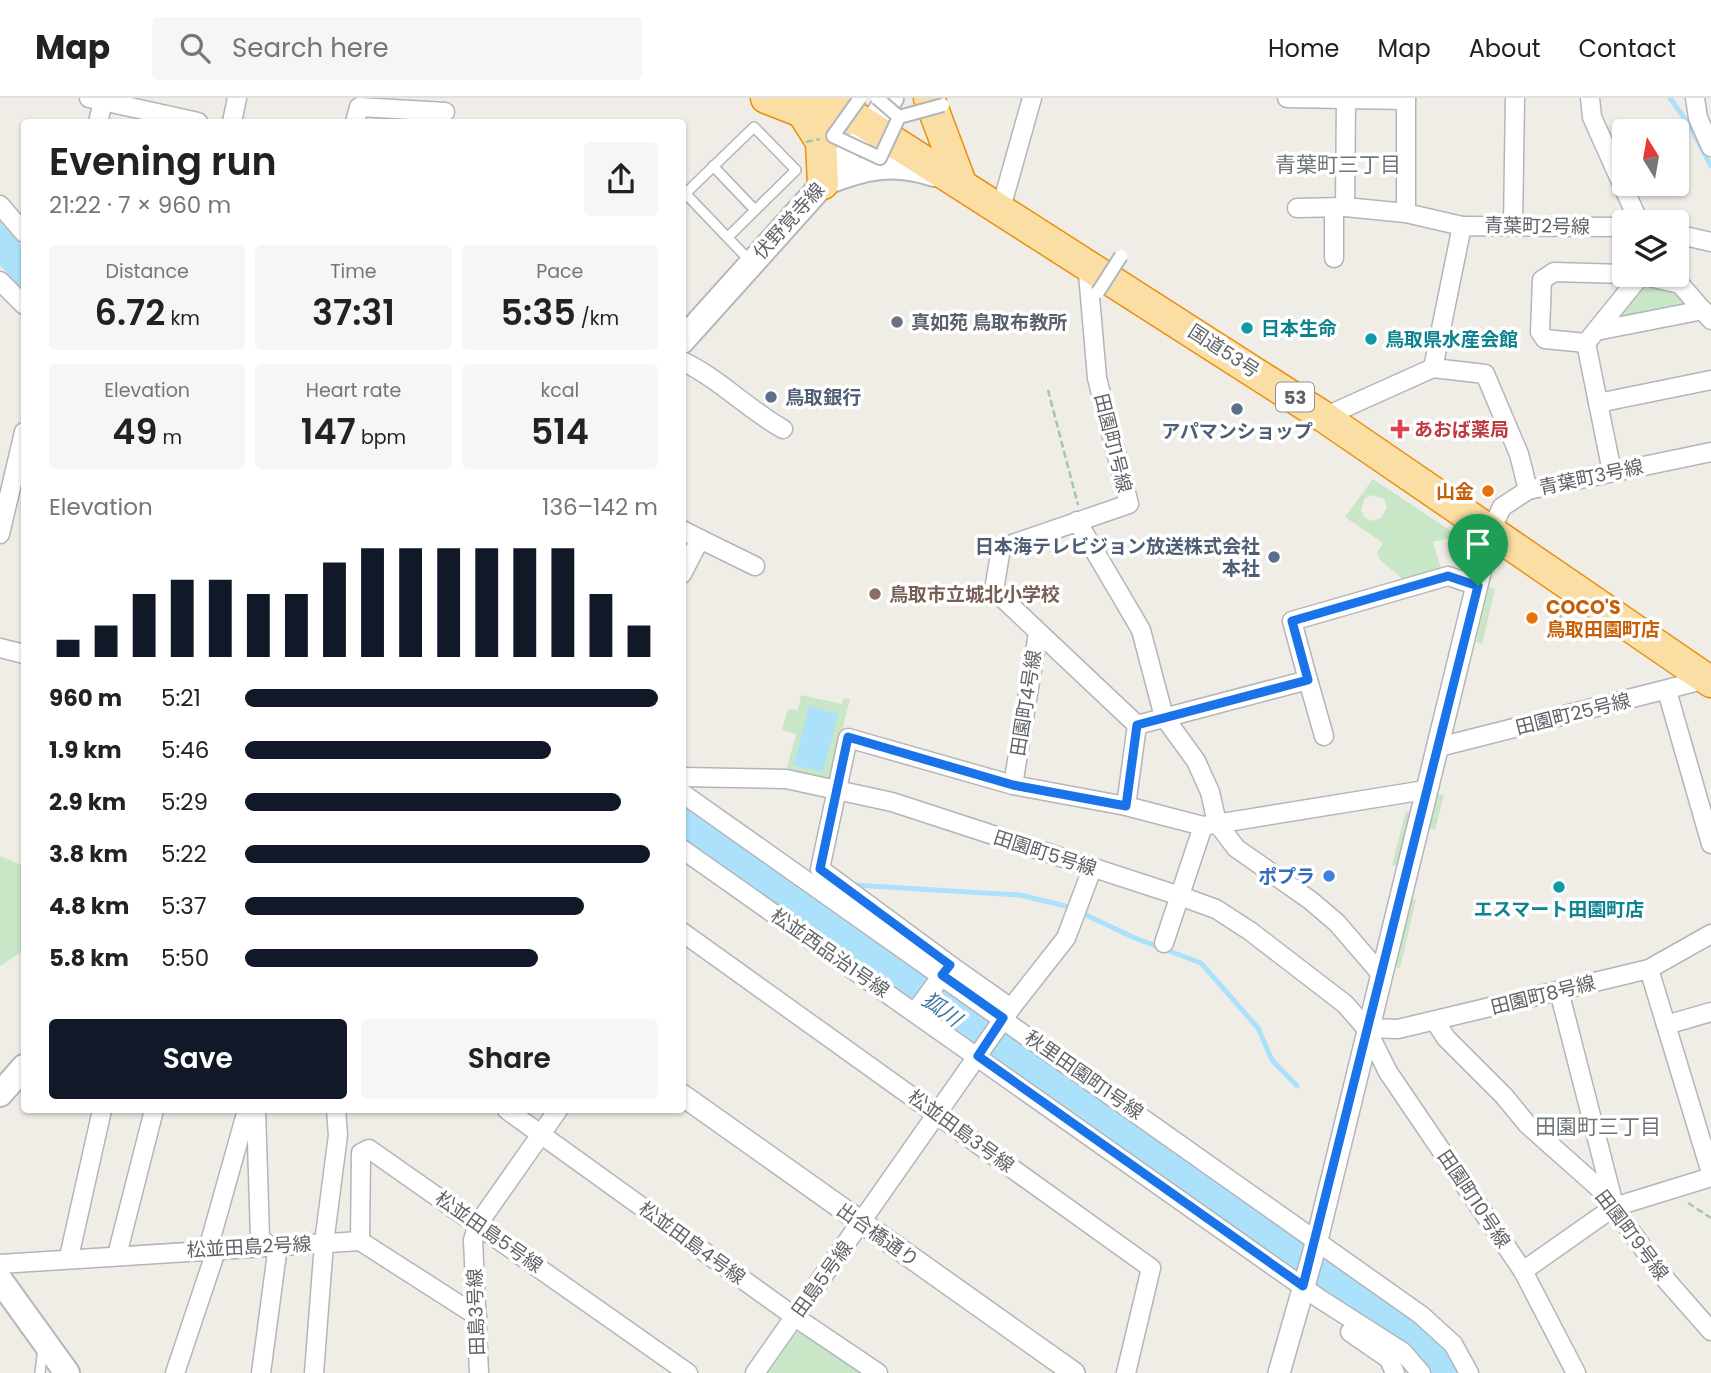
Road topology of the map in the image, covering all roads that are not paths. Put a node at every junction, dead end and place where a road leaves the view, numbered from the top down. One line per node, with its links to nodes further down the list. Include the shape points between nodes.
1 (237, 98): 18 (street)
2 (766, 98): 12 (highway, 国道53号 / 53)
3 (1032, 98): 28 (street)
4 (1287, 98): 9 (street)
5 (1515, 98): 34 (street)
6 (1590, 98): 32 (street, via 1592,117)
7 (1696, 98): 20 (street); 21 (street, via 1695,109)
8 (99, 99): 16 (street); 17 (street)
9 (1346, 99): 10 (street); 30 (street)
10 (1406, 99): 33 (street)
11 (936, 102): 14 (street, bridge); 23 (highway)
12 (811, 105): 13 (highway, 国道53号 / 53); 24 (highway, via 821,142)
13 (869, 107): 14 (main road, 伏野覚寺線); 14 (street, bridge, via 833,136 880,158); 23 (highway, 国道53号 / 53); 24 (main road, 伏野覚寺線)
14 (895, 107)
15 (445, 111): 19 (street, via 359,107)
16 (98, 119)
17 (185, 119)
18 (233, 119)
19 (356, 119)
20 (1711, 122)
21 (1711, 147)
22 (713, 166): 25 (lane); 31 (lane); 31 (lane, via 754,127 796,170)
23 (961, 183): 24 (main road, via 889,164); 28 (highway, 国道53号 / 53)
24 (823, 184): 44 (main road, 伏野覚寺線)
25 (686, 190)
26 (686, 194): 38 (lane)
27 (0, 205): 37 (street)
28 (1001, 208): 43 (highway, 国道53号 / 53)
29 (1297, 208): 30 (street)
30 (1340, 208): 33 (street); 42 (street)
31 (755, 210): 38 (lane)
32 (1634, 210)
33 (1406, 212): 35 (street)
34 (1513, 225): 35 (street, 青葉町2号線); 36 (street, 青葉町2号線)
35 (1462, 226): 55 (street, 青葉町2号線)
36 (1612, 228)
37 (21, 230)
38 (728, 237): 44 (lane)
39 (1689, 237): 40 (street)
40 (1711, 242)
41 (1121, 256): 49 (street, bridge)
42 (1334, 258)
43 (1087, 262): 58 (highway, 国道53号 / 53); 64 (street, 田園町1号線, via 1097,377 1129,503)
44 (752, 263): 52 (main road, 伏野覚寺線)
45 (1612, 274): 53 (street, via 1554,272 1542,280 1540,332 1545,339)
46 (0, 281): 50 (street)
47 (1631, 287): 53 (street)
48 (1682, 287): 51 (street)
49 (1098, 292)
50 (21, 302)
51 (1707, 315): 53 (street)
52 (686, 337)
53 (1591, 337): 57 (street)
54 (686, 363): 59 (street, via 710,374 758,415)
55 (1433, 368): 58 (street); 63 (street, via 1485,374 1519,454)
56 (1711, 380): 57 (street)
57 (1598, 403): 62 (street)
58 (1324, 416): 66 (highway, 国道53号 / 53)
59 (783, 429)
60 (21, 445): 67 (street)
61 (1711, 452): 62 (street, 青葉町3号線)
62 (1612, 472): 63 (street, 青葉町3号線)
63 (1528, 490): 66 (street, 青葉町3号線, via 1502,507)
64 (1079, 521): 72 (street, 田園町1号線, via 1000,548 994,590); 78 (street, via 1141,630)
65 (686, 532): 68 (street)
66 (1490, 532): 71 (street); 76 (highway, 国道53号 / 53)
67 (0, 534)
68 (700, 539): 69 (street); 70 (street)
69 (686, 566)
70 (755, 566)
71 (1478, 586): 75 (street, via 1448,576 1292,621); 81 (street)
72 (1038, 633): 79 (street, 田園町1号線); 83 (street, 田園町4号線)
73 (0, 648): 74 (street)
74 (21, 653)
75 (1308, 680): 78 (street); 80 (street)
76 (1709, 681): 77 (street, 田園町25号線)
77 (1667, 691): 81 (street, 田園町25号線); 89 (street)
78 (1164, 717): 79 (street); 88 (street, via 1196,761 1210,792)
79 (1137, 725): 87 (street)
80 (1324, 736)
81 (1439, 747): 85 (street)
82 (686, 777): 84 (street, 田園町5号線, via 786,779)
83 (1013, 785): 84 (street, via 848,737); 87 (street)
84 (835, 789): 91 (street, 田園町5号線, via 892,802); 98 (street, via 820,869)
85 (1425, 790): 88 (street); 97 (street)
86 (686, 796): 98 (street)
87 (1126, 806): 88 (street)
88 (1210, 824): 92 (street); 97 (street, via 1337,923)
89 (1711, 844)
90 (686, 852): 100 (street, 松並西品治1号線)
91 (1091, 869): 92 (street, 田園町5号線); 102 (street, 田島5号線, via 1066,938)
92 (1180, 896): 95 (street); 105 (street, 田園町5号線, via 1216,909 1250,931 1345,1004)
93 (1711, 934): 96 (street, 田園町8号線)
94 (686, 936): 117 (street, 松並田島3号線)
95 (1164, 943)
96 (1649, 969): 99 (street, 田園町8号線); 104 (street)
97 (1380, 973): 105 (street)
98 (943, 974): 100 (street); 102 (street, 秋里田園町1号線)
99 (1559, 991): 103 (street, 田園町8号線); 120 (street)
100 (917, 1009): 106 (street, 松並西品治1号線)
101 (1711, 1012): 104 (street)
102 (1005, 1016): 106 (street, 田島5号線); 124 (street, 秋里田園町1号線)
103 (1435, 1021): 105 (street, 田園町8号線, via 1398,1029); 120 (street, 田園町9号線, via 1527,1124)
104 (1666, 1025): 119 (street)
105 (1366, 1028): 124 (street); 131 (street, 田園町10号線, via 1388,1072)
106 (980, 1054): 117 (street, 田島5号線); 133 (street, 松並西品治1号線)
107 (21, 1070): 108 (main road)
108 (0, 1094)
109 (686, 1098): 122 (street, 出合橋通り)
110 (101, 1113): 129 (street)
111 (153, 1113): 128 (street)
112 (246, 1113): 127 (street)
113 (256, 1113): 126 (street, via 260,1238)
114 (336, 1113): 125 (street, via 338,1135)
115 (512, 1113): 118 (street, 松並田島4号線)
116 (556, 1113): 118 (street, 田島3号線)
117 (937, 1115): 122 (street, 田島5号線); 148 (street, 松並田島3号線, via 1151,1268)
118 (541, 1134): 121 (street, 田島3号線); 135 (street, 松並田島4号線)
119 (1711, 1175): 120 (street)
120 (1614, 1207): 131 (street); 136 (street, 田園町9号線, via 1667,1281)
121 (478, 1224): 123 (street, 松並田島5号線, via 369,1149 361,1153); 134 (street, 田島3号線, via 473,1240); 144 (street, 松並田島5号線)
122 (862, 1224): 135 (street, 田島5号線); 147 (street, 出合橋通り)
123 (360, 1241): 125 (street, 松並田島2号線); 134 (street)
124 (1316, 1241): 133 (street); 152 (street, 秋里田園町1号線, via 1437,1328 1453,1344)
125 (324, 1244): 126 (street, 松並田島2号線); 142 (street)
126 (271, 1245): 127 (street, 松並田島2号線); 141 (street, via 277,1253)
127 (212, 1249): 128 (street, 松並田島2号線); 140 (street)
128 (117, 1255): 129 (street, 松並田島2号線)
129 (69, 1257): 130 (street, 松並田島2号線)
130 (0, 1264)
131 (1523, 1271): 153 (street, 田園町10号線)
132 (0, 1279): 137 (main road)
133 (1309, 1289): 149 (street); 150 (street, via 1324,1313 1389,1359); 151 (street, 松並西品治1号線, via 1403,1352)
134 (477, 1316): 143 (street, 田島3号線)
135 (795, 1317): 145 (street, 田島5号線); 146 (street, 松並田島4号線)
136 (1711, 1330)
137 (44, 1341): 138 (lane); 139 (main road)
138 (40, 1373)
139 (67, 1373)
140 (176, 1373)
141 (261, 1373)
142 (314, 1373)
143 (479, 1373)
144 (688, 1373)
145 (755, 1373)
146 (878, 1373)
147 (1074, 1373)
148 (1126, 1373)
149 (1279, 1373)
150 (1395, 1373)
151 (1421, 1373)
152 (1469, 1373)
153 (1576, 1373)

